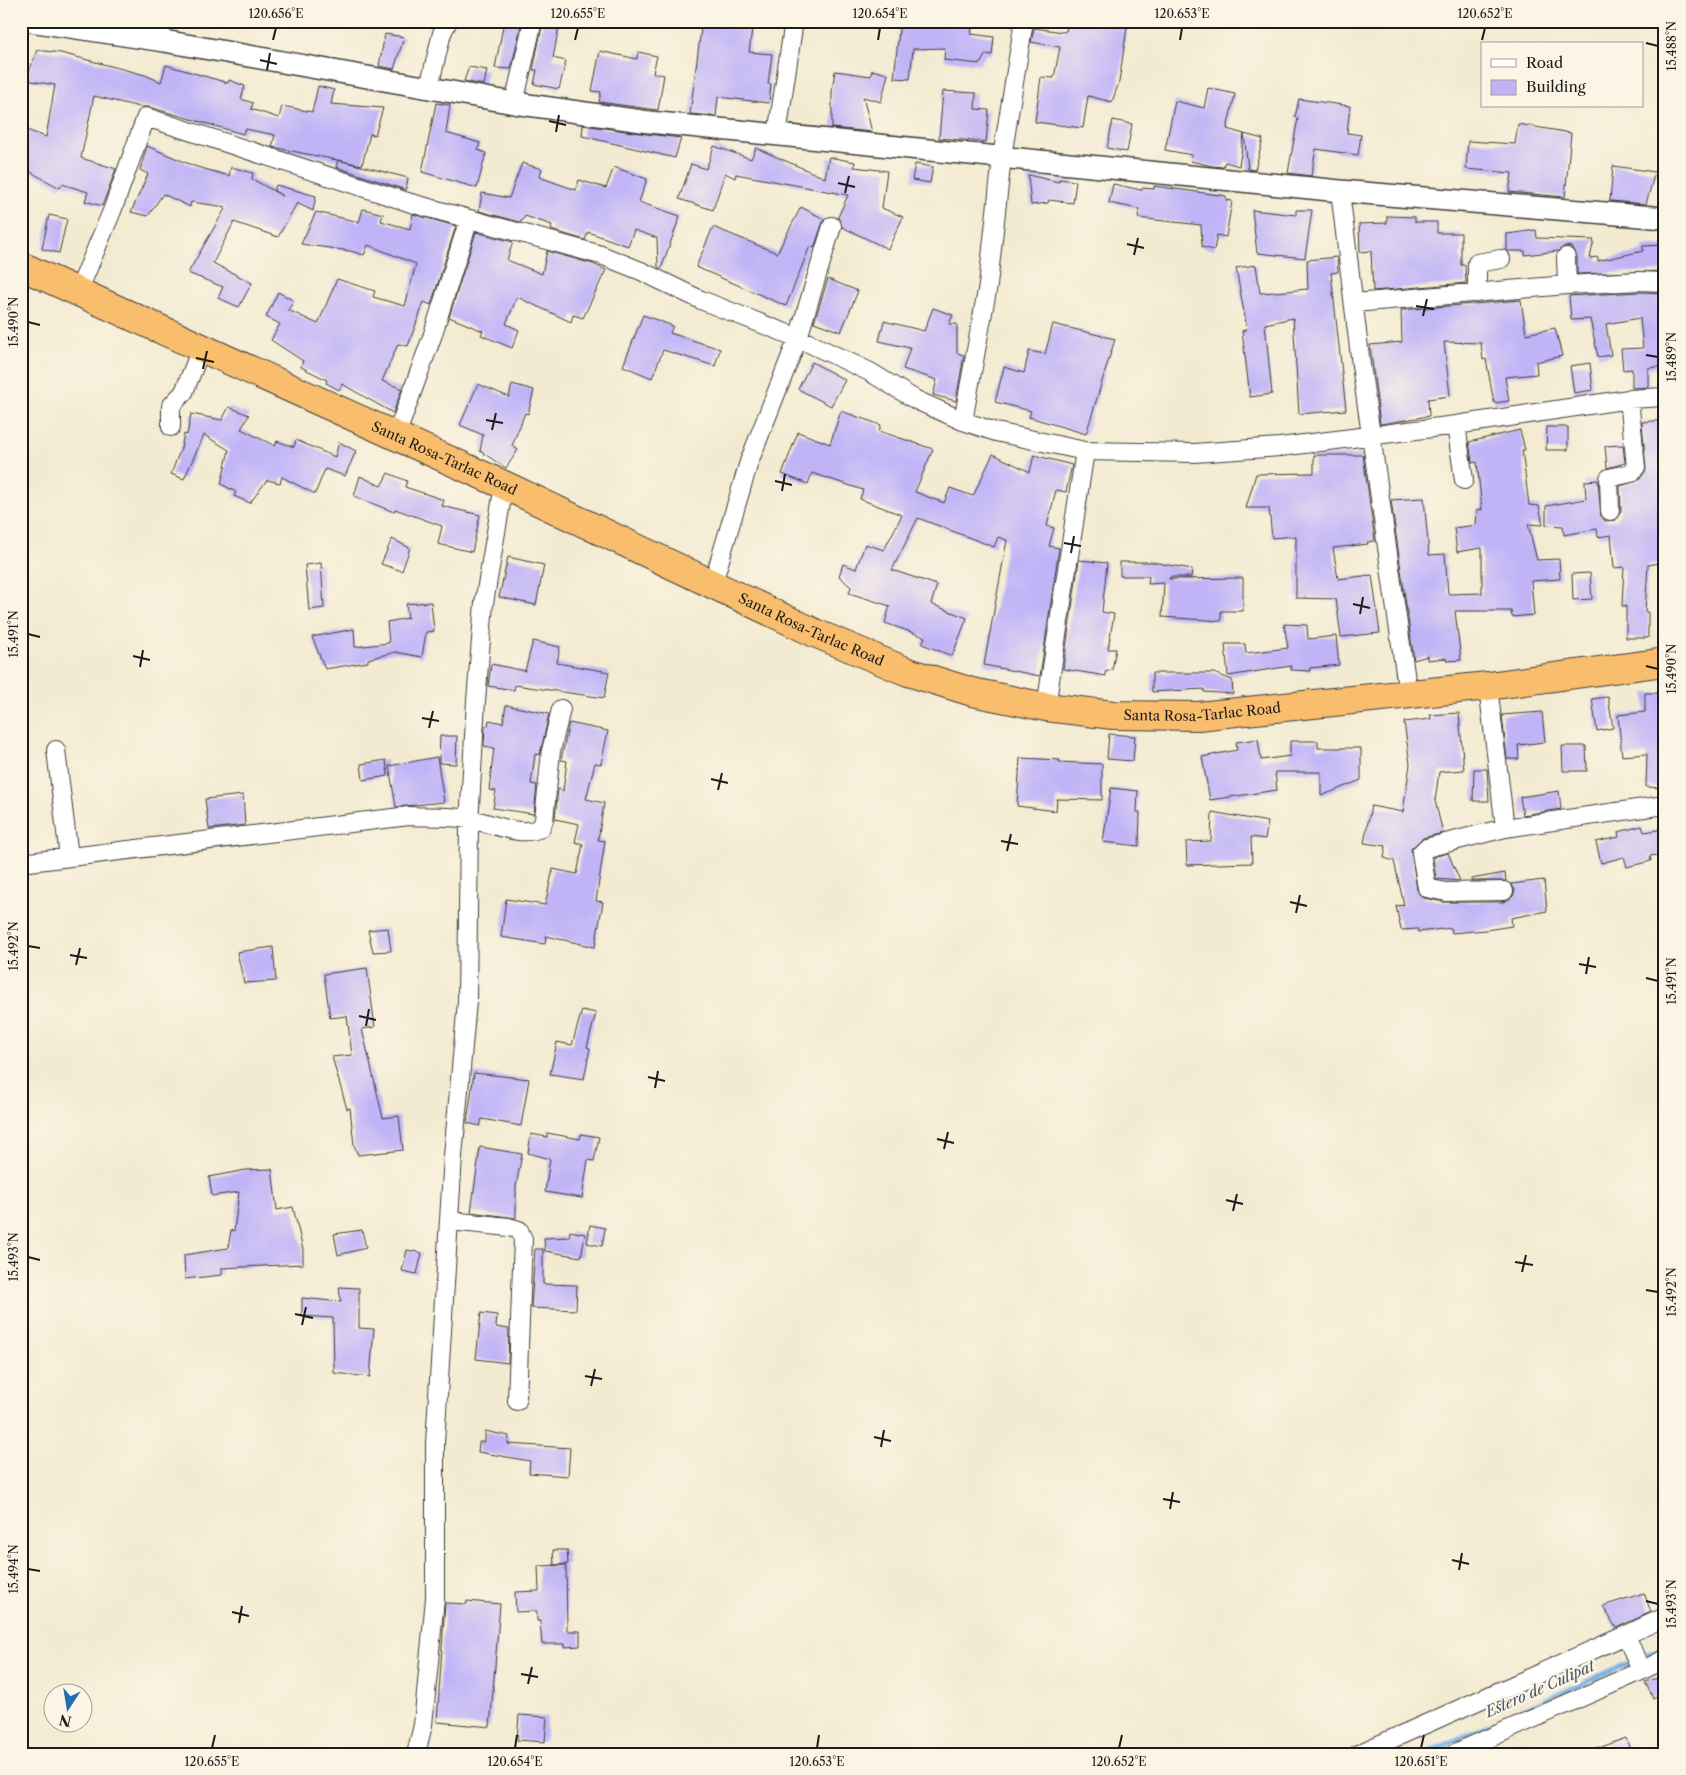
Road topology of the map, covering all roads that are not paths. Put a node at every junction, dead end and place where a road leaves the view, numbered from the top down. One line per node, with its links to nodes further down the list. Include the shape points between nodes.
1 (30, 21): 6 (street)
2 (448, 21): 7 (street, via 442,33)
3 (533, 21): 8 (street)
4 (794, 21): 9 (street)
5 (1024, 21): 10 (street)
6 (160, 31): 7 (street)
7 (430, 87): 8 (street)
8 (514, 103): 9 (street, via 649,122)
9 (777, 135): 10 (street)
10 (1002, 157): 11 (street); 27 (street, via 988,285)
11 (1340, 191): 13 (street); 22 (street)
12 (469, 218): 20 (street, via 411,203 146,117); 23 (street, via 601,255 701,300); 30 (street)
13 (1665, 218)
14 (832, 226): 23 (street)
15 (1566, 257): 19 (street)
16 (1501, 259): 21 (street, via 1477,263)
17 (21, 266): 20 (highway, Santa Rosa-Tarlac Road)
18 (1665, 282): 19 (street)
19 (1567, 285): 21 (street)
20 (78, 292): 24 (highway, Santa Rosa-Tarlac Road)
21 (1477, 293): 22 (street)
22 (1354, 304): 31 (street)
23 (798, 338): 27 (street); 36 (street, via 749,462)
24 (201, 349): 29 (street, via 184,392 171,406); 30 (highway, Santa Rosa-Tarlac Road)
25 (1665, 397): 26 (street)
26 (1629, 399): 28 (street); 35 (street, via 1636,467 1631,473 1607,480)
27 (963, 421): 32 (street, via 996,432)
28 (1456, 425): 31 (street); 33 (street)
29 (171, 427)
30 (396, 436): 34 (highway, Santa Rosa-Tarlac Road)
31 (1372, 436): 32 (street, via 1238,451 1150,454); 39 (street)
32 (1085, 451): 40 (street)
33 (1464, 480)
34 (504, 485): 36 (highway, Santa Rosa-Tarlac Road); 44 (street, via 484,603)
35 (1610, 511)
36 (713, 583): 40 (highway, Santa Rosa-Tarlac Road, via 816,633 908,672 972,692)
37 (1665, 662): 38 (highway, Santa Rosa-Tarlac Road)
38 (1488, 686): 39 (highway, Santa Rosa-Tarlac Road); 45 (street)
39 (1408, 694): 40 (highway, Santa Rosa-Tarlac Road, via 1198,716 1113,715)
40 (1046, 707)
41 (562, 709): 44 (street, via 551,751 541,828 535,831 506,828)
42 (56, 750): 46 (street)
43 (1665, 805): 45 (street)
44 (469, 819): 46 (street, via 409,816); 49 (street, via 467,1002)
45 (1505, 828): 48 (street, via 1426,848 1421,853 1427,888 1446,892)
46 (69, 857): 47 (street)
47 (21, 863)
48 (1504, 891)
49 (450, 1221): 50 (street, via 519,1230 522,1239); 55 (street, via 435,1443 435,1598 423,1725)
50 (517, 1400)
51 (1665, 1617): 52 (street)
52 (1628, 1638): 54 (street); 56 (street)
53 (1665, 1659): 54 (street)
54 (1638, 1666): 57 (street)
55 (416, 1754)
56 (1358, 1754)
57 (1453, 1754)

